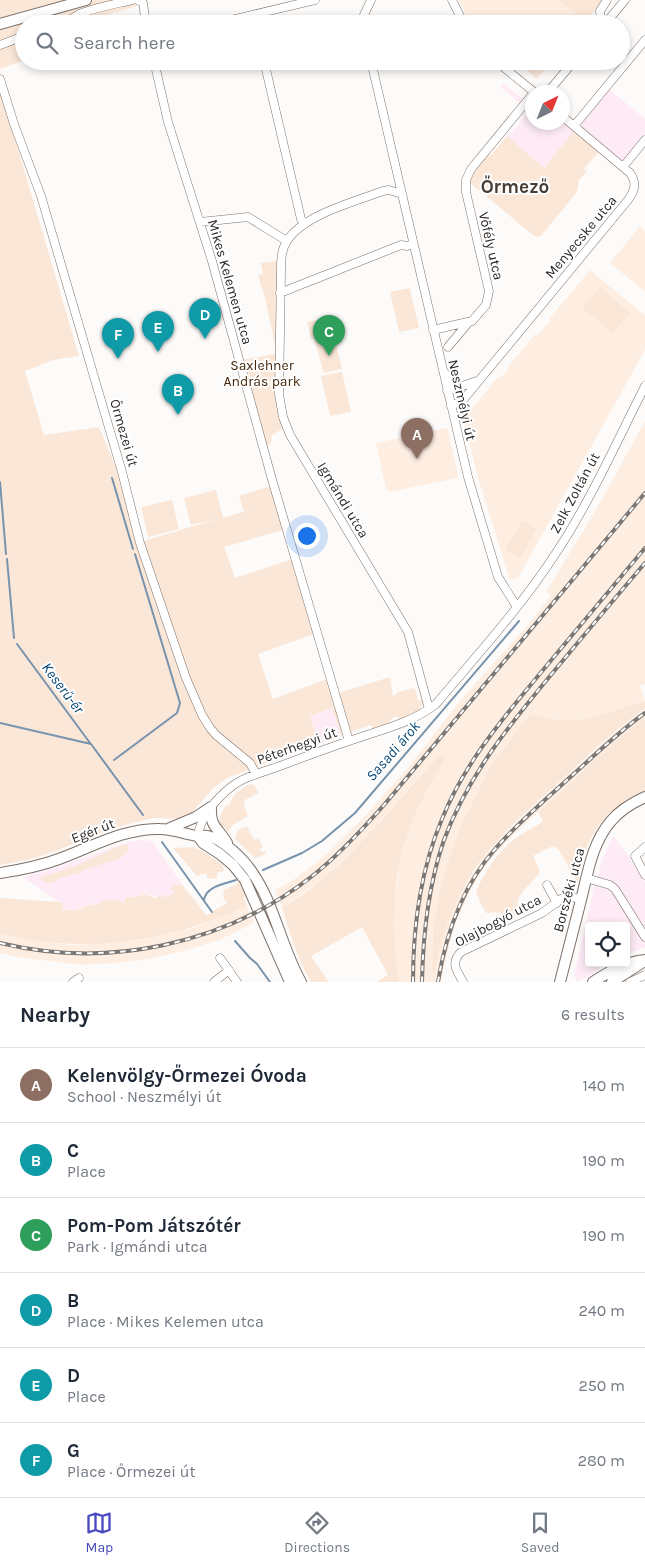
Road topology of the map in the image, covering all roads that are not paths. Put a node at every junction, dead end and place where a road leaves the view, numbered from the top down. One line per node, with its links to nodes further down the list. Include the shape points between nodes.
1 (86, 0): 10 (main road)
2 (132, 0): 9 (street)
3 (138, 0): 12 (street, via 143,3)
4 (315, 0): 13 (street)
5 (371, 0): 14 (street)
6 (452, 0): 15 (street)
7 (606, 0): 16 (street)
8 (625, 0): 17 (street)
9 (97, 4): 11 (street)
10 (32, 15)
11 (78, 15)
12 (145, 15)
13 (253, 15)
14 (364, 15)
15 (460, 15)
16 (599, 15)
17 (612, 15)
18 (15, 20): 19 (main road)
19 (0, 24)
20 (15, 39): 22 (street)
21 (645, 40): 23 (street)
22 (0, 45)
23 (630, 58)
24 (156, 70): 41 (street, Mikes Kelemen utca, via 168,122)
25 (266, 70): 42 (street)
26 (373, 70): 38 (street, Neszmélyi út)
27 (506, 70): 32 (street)
28 (566, 70): 31 (street)
29 (620, 70): 35 (street)
30 (0, 79): 58 (street, Őrmezei út, via 41,196 140,543 186,678 210,728 250,763)
31 (554, 85)
32 (525, 87)
33 (525, 104): 46 (street, Vőfély utca, via 471,169 466,180 489,291 486,305)
34 (570, 123): 35 (street, Menyecske utca)
35 (574, 126): 37 (street, Menyecske utca)
36 (645, 140): 37 (street)
37 (623, 167): 50 (street, Menyecske utca, via 634,181 632,194)
38 (399, 180): 39 (street); 40 (street, Neszmélyi út)
39 (389, 190): 40 (street); 42 (street)
40 (402, 194): 44 (street, Neszmélyi út)
41 (200, 222): 43 (street, via 248,217); 57 (street, Mikes Kelemen utca)
42 (304, 224): 43 (street)
43 (287, 241): 45 (street, Igmándi utca, via 282,252)
44 (413, 244): 45 (street, via 401,245); 47 (street, Neszmélyi út)
45 (280, 293): 56 (street, Igmándi utca, via 279,394 283,417 294,442 408,632)
46 (468, 323): 47 (street); 48 (street, Vőfély utca)
47 (433, 330): 49 (street, Neszmélyi út)
48 (448, 347)
49 (442, 370): 51 (street, via 454,383); 53 (street, Neszmélyi út)
50 (477, 381): 51 (street); 54 (street, Menyecske utca, via 463,400)
51 (462, 386): 53 (street)
52 (645, 386): 55 (street, Zelk Zoltán út, via 574,523)
53 (447, 391): 54 (street, Neszmélyi út)
54 (451, 406): 55 (street, Neszmélyi út, via 468,478 498,578)
55 (517, 607): 56 (street)
56 (429, 709): 57 (street, Péterhegyi út, via 395,726)
57 (349, 741): 58 (street, Péterhegyi út)
58 (256, 774): 60 (street, Péterhegyi út, via 230,787)
59 (645, 797): 67 (main road, Borszéki utca, via 624,809 608,825 594,849)
60 (211, 807): 61 (main road); 62 (street, Péterhegyi út, via 200,824); 64 (main road, via 210,818)
61 (168, 829): 62 (main road, Egér út); 65 (main road, Egér út, via 125,833 57,860)
62 (198, 836): 64 (main road, Egér út, via 211,837); 78 (main road, Egér út, via 202,843 233,865 245,880)
63 (645, 847): 66 (street, via 635,856)
64 (229, 848): 79 (main road, Egér út, via 260,884)
65 (0, 873)
66 (645, 874)
67 (586, 878): 69 (main road, Borszéki utca); 71 (street, via 615,889)
68 (547, 884): 70 (street)
69 (581, 899): 70 (street, Olajbogyó utca, via 568,896); 81 (main road, Borszéki utca)
70 (557, 903): 80 (street, Olajbogyó utca, via 457,956 456,967)
71 (644, 935)
72 (220, 958): 74 (street)
73 (645, 960): 82 (main road, via 619,967); 83 (main road)
74 (229, 970): 76 (street); 77 (street)
75 (645, 975): 84 (street)
76 (214, 982)
77 (237, 982)
78 (290, 982)
79 (301, 982)
80 (463, 982)
81 (560, 982)
82 (593, 982)
83 (612, 982)
84 (630, 982)

